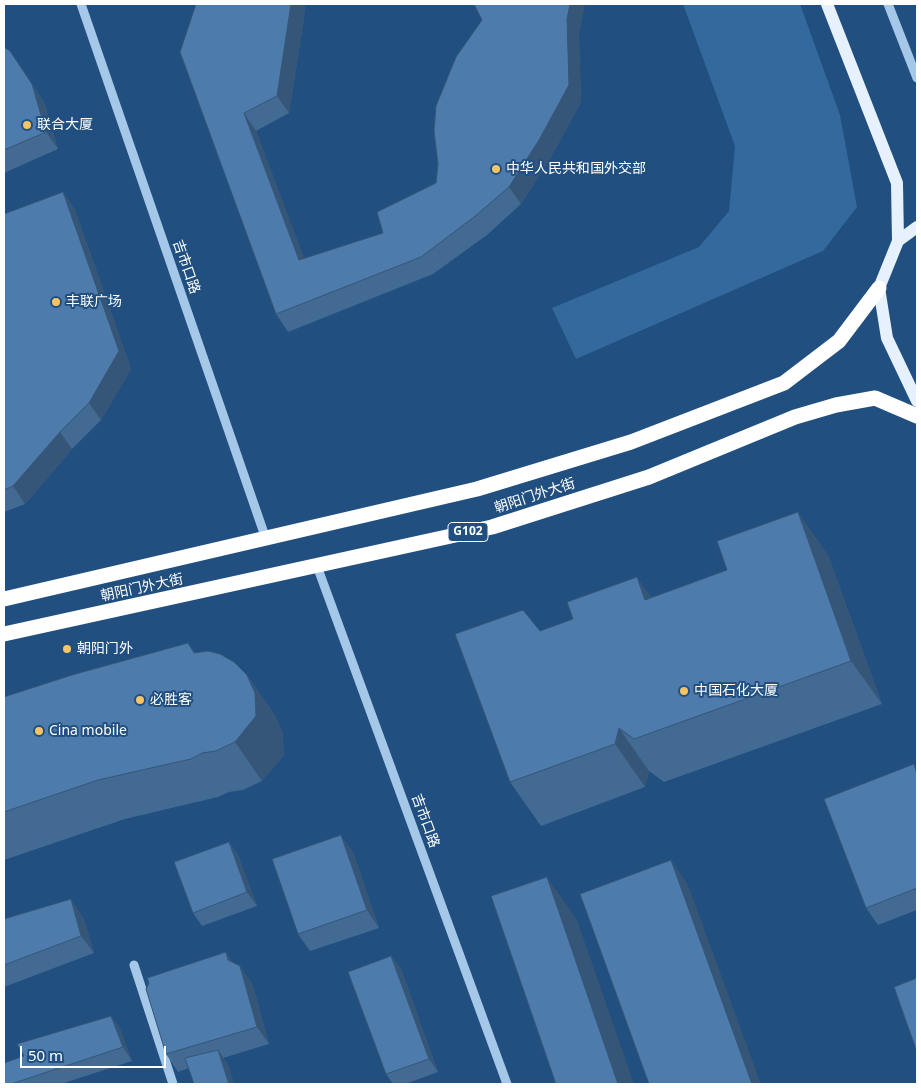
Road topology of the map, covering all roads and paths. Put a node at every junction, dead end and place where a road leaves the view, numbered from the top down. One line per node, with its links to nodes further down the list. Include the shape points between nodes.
1 (81, 4): 10 (street, 吉市口路)
2 (827, 4): 6 (main road, via 897,183)
3 (888, 4): 4 (street)
4 (917, 78)
5 (917, 227): 6 (main road)
6 (898, 241): 7 (main road)
7 (879, 288): 8 (main road, via 887,338); 10 (highway, 朝阳门外大街, via 839,340 784,383 631,442 477,489)
8 (917, 400)
9 (917, 416): 11 (highway, 朝阳门外大街 / G102, via 875,398 836,405 795,417 649,477 492,527)
10 (266, 539): 12 (highway, 朝阳门外大街)
11 (317, 566): 13 (highway, 朝阳门外大街 / G102); 16 (street, 吉市口路)
12 (4, 598)
13 (4, 634)
14 (134, 965): 15 (street)
15 (174, 1084)
16 (507, 1084)

